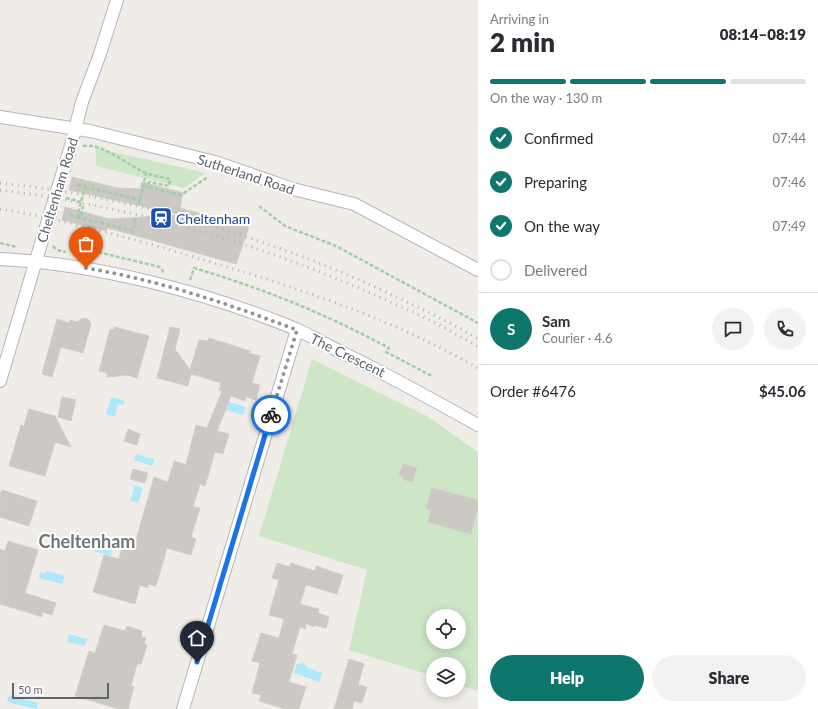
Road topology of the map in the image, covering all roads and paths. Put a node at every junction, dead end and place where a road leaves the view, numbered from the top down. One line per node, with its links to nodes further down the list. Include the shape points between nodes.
1 (117, 0): 3 (street, Cheltenham Road)
2 (0, 117): 3 (street, Sutherland Road)
3 (75, 129): 4 (street, Cheltenham Road); 24 (street, Sutherland Road, via 215,162 293,189 354,204)
4 (75, 150): 5 (path, via 93,147 112,154); 19 (street, Cheltenham Road, bridge)
5 (146, 173): 7 (path); 9 (path, via 170,179 169,186 149,182)
6 (208, 177): 9 (path, via 181,195)
7 (143, 186): 9 (path); 12 (path)
8 (84, 187): 10 (path, bridge, via 77,185 88,186); 12 (path); 13 (path, bridge)
9 (148, 187)
10 (86, 192)
11 (66, 198): 13 (path)
12 (140, 200): 14 (path)
13 (81, 202): 17 (path, bridge)
14 (139, 205)
15 (83, 206): 17 (path, bridge, via 81,216 70,215)
16 (259, 206): 27 (path, via 285,226 336,246)
17 (77, 217): 18 (path, via 133,231)
18 (136, 218)
19 (48, 240): 20 (path, via 57,250); 23 (street, Cheltenham Road)
20 (69, 253)
21 (75, 254): 25 (path, via 93,251 160,267)
22 (0, 259): 23 (street, The Crescent)
23 (36, 261): 28 (street, The Crescent, via 100,270 185,292 229,304); 30 (street, Cheltenham Road)
24 (478, 270)
25 (166, 274)
26 (184, 279): 29 (path, via 190,280 194,268 282,297 346,325 389,348 386,352)
27 (478, 323)
28 (297, 330): 31 (street, The Crescent, via 410,386); 32 (street)
29 (432, 376)
30 (0, 380)
31 (478, 425)
32 (183, 709)

